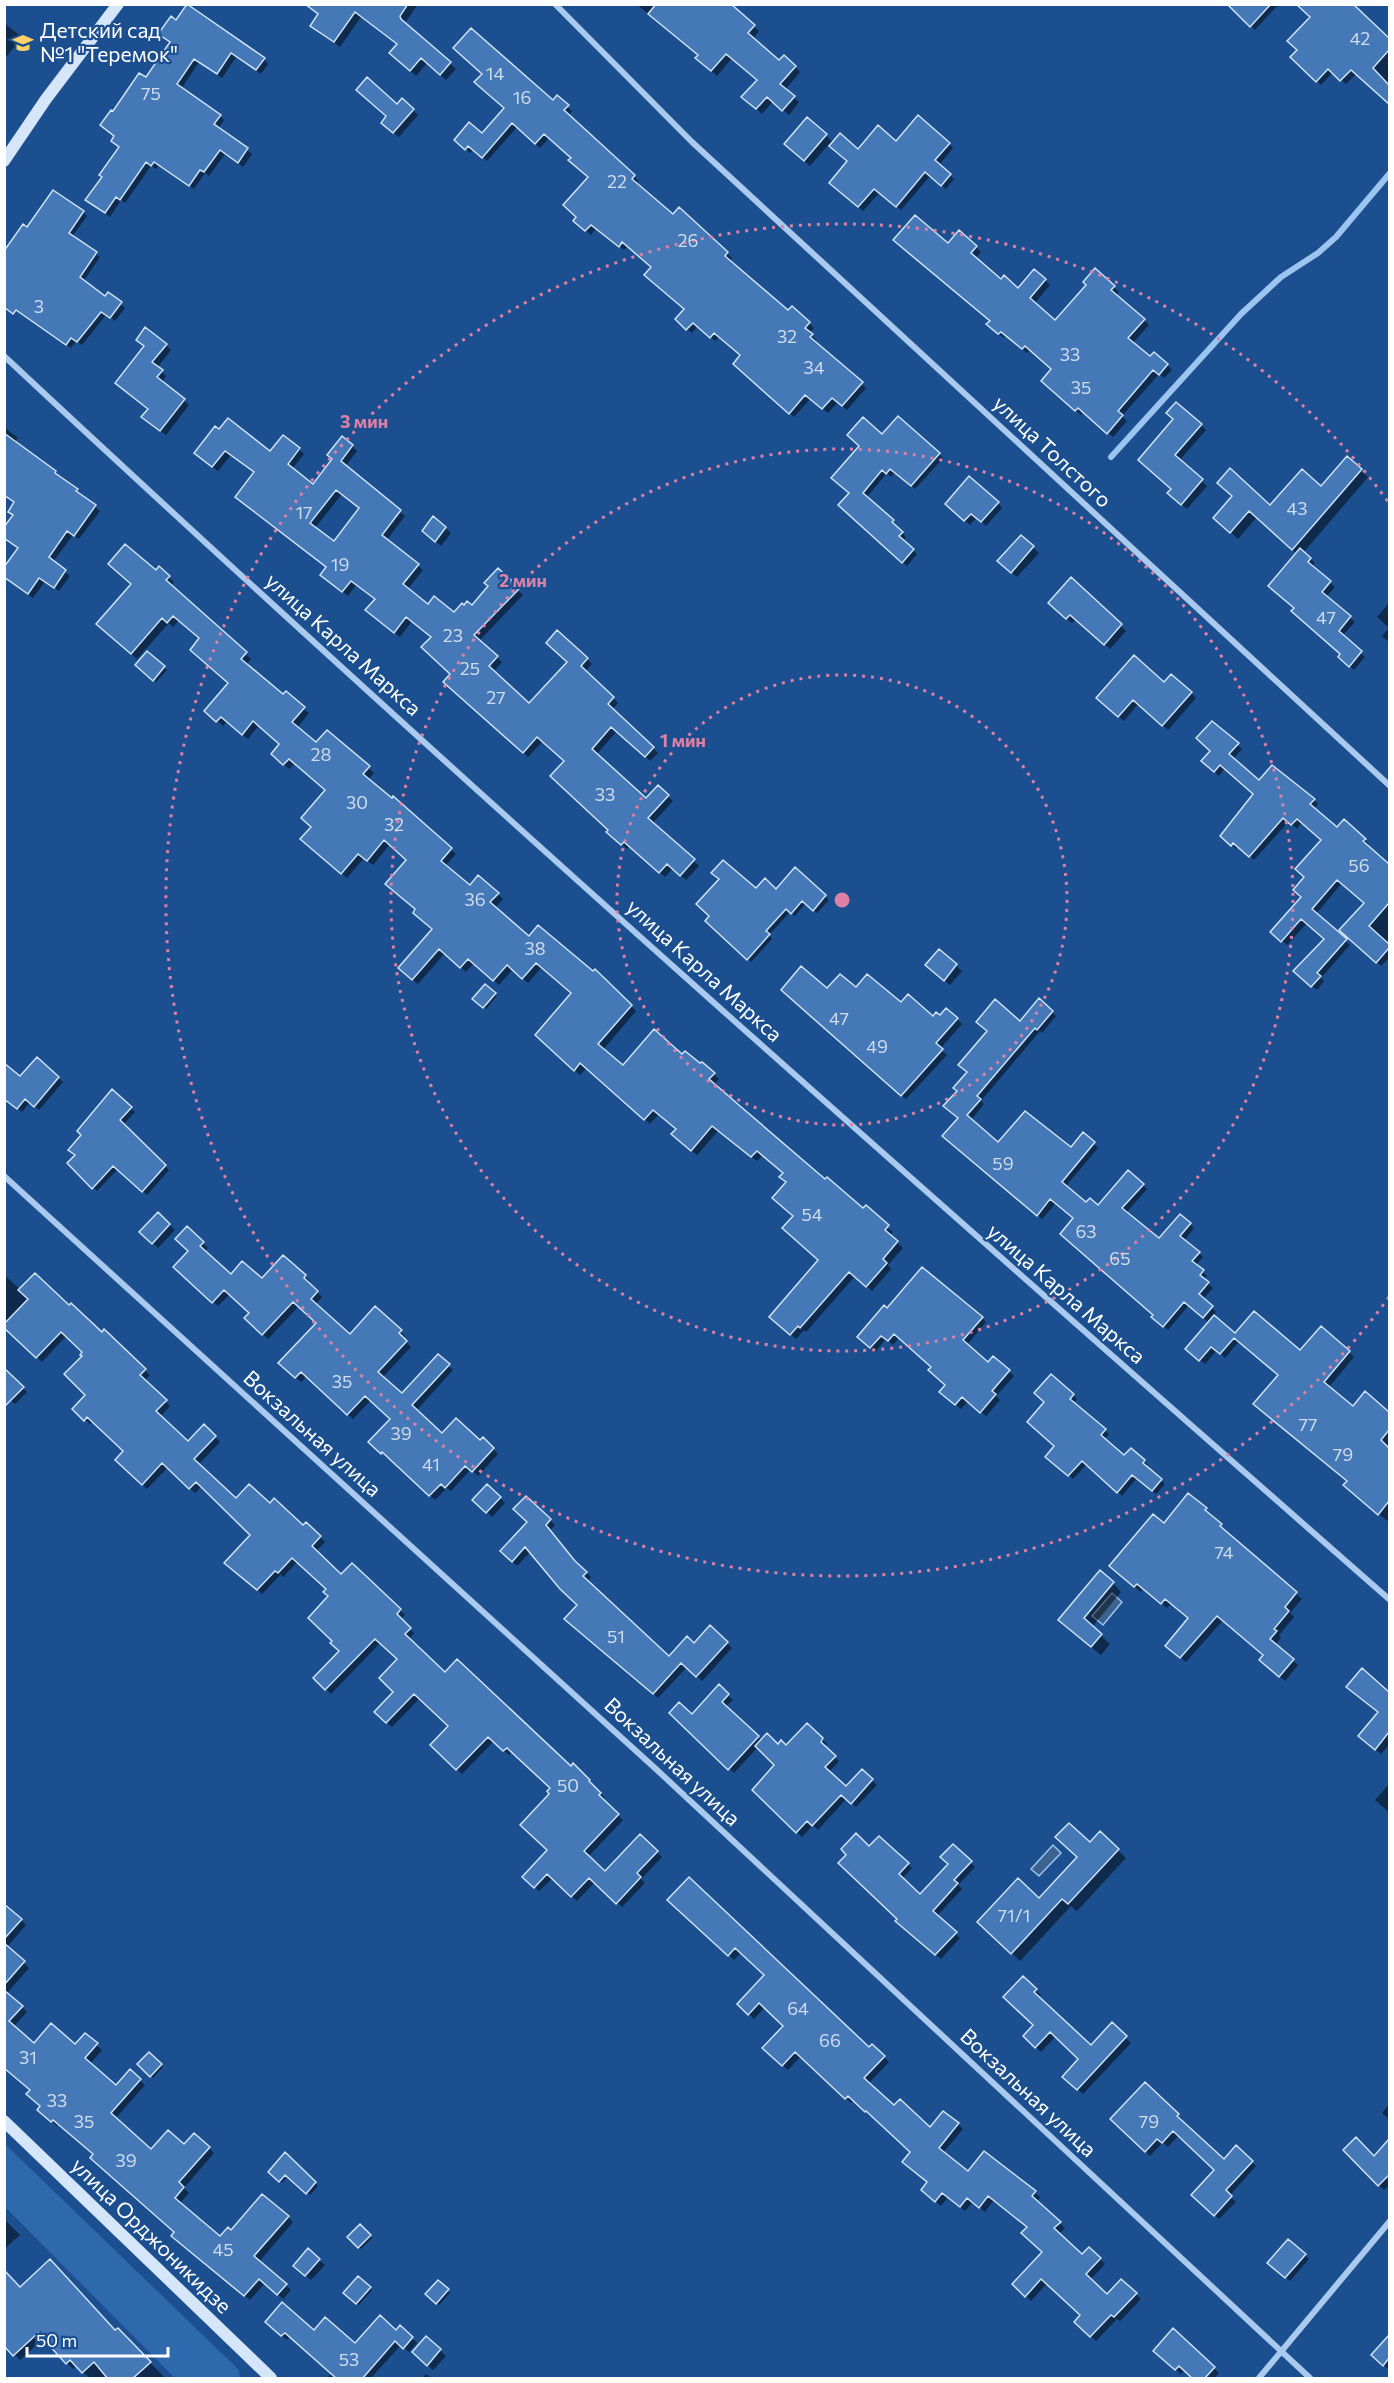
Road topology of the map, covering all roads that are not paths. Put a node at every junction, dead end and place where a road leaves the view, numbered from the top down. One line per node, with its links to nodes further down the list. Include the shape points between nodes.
1 (118, 4): 3 (main road)
2 (555, 4): 5 (street, улица Толстого, via 701,150)
3 (4, 161)
4 (4, 356): 7 (street, улица Карла Маркса, via 870,1143)
5 (1389, 784)
6 (4, 1176): 10 (street, Вокзальная улица, via 657,1770)
7 (1389, 1600)
8 (4, 2121): 11 (main road, улица Орджоникидзе)
9 (1389, 2221): 10 (street)
10 (1282, 2352): 12 (street); 13 (street, Вокзальная улица)
11 (271, 2379)
12 (1259, 2379)
13 (1310, 2379)

